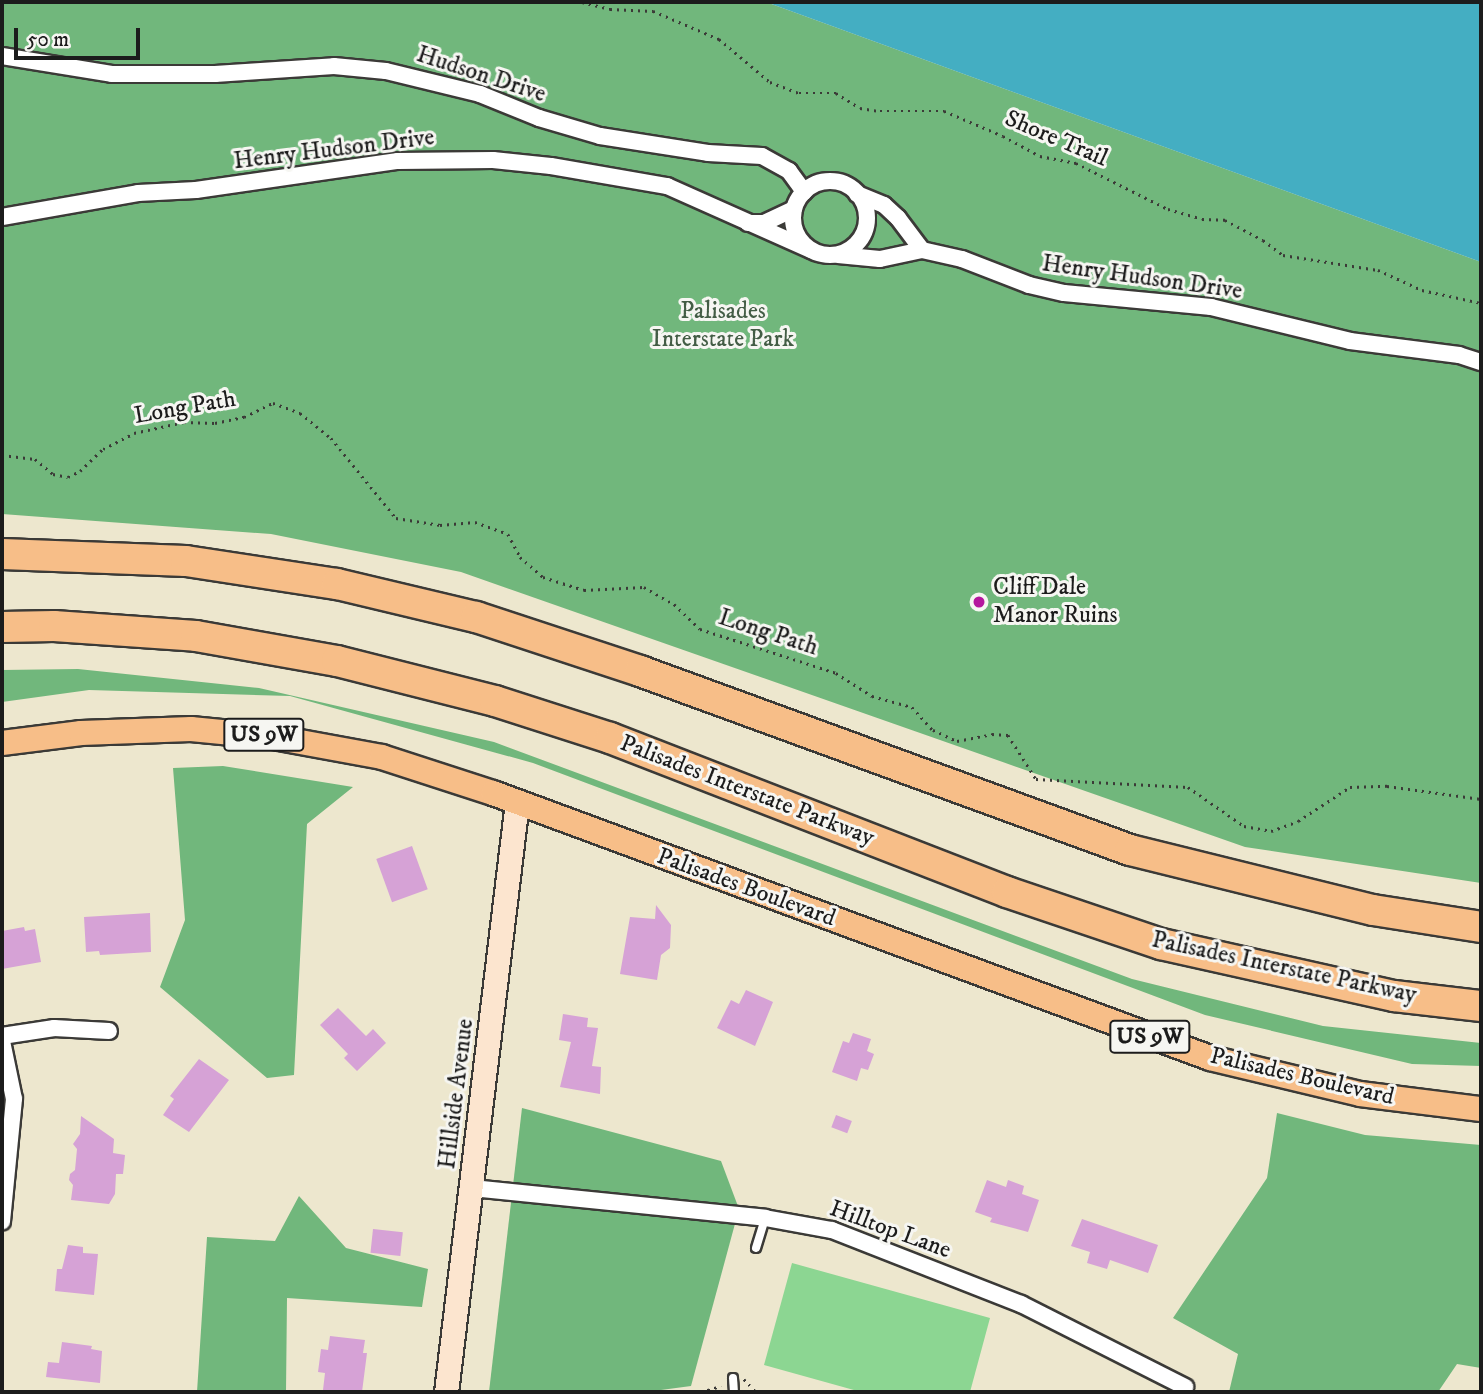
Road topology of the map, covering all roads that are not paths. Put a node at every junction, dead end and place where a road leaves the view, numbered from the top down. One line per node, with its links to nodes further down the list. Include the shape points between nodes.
1 (2, 56): 2 (street, Hudson Drive, via 112,74 215,75 334,66 386,71 480,94 600,136 708,153 762,156 789,171)
2 (804, 192): 3 (street, via 814,185 837,182); 4 (street)
3 (858, 194): 8 (street, via 884,205); 9 (street, via 864,205 865,230 849,250)
4 (794, 209): 6 (street, via 764,223); 7 (street, via 796,232)
5 (2, 217): 6 (street, Henry Hudson Drive, via 138,193 445,159 551,166 645,180 705,200)
6 (748, 223): 7 (street, Henry Hudson Drive)
7 (811, 250): 9 (street, Henry Hudson Drive)
8 (922, 250): 9 (street, Henry Hudson Drive, via 880,259); 10 (street, Henry Hudson Drive, via 1064,293 1211,307 1350,341)
9 (838, 255)
10 (1481, 362)
11 (2, 554): 15 (highway, via 186,561 337,584 476,617 653,675 1130,850 1373,910)
12 (2, 627): 16 (highway, Palisades Interstate Parkway, via 195,636 337,661 495,701 610,738 1007,892 1161,944 1394,996)
13 (2, 743): 14 (main road, Palisades Boulevard / US 9W, via 136,729 246,733 382,757)
14 (517, 802): 19 (main road, Palisades Boulevard / US 9W, via 1210,1058 1360,1094); 20 (main road, Hillside Avenue)
15 (1481, 927)
16 (1481, 1006)
17 (108, 1031): 18 (street, via 54,1028)
18 (2, 1039): 22 (street, via 14,1099)
19 (1481, 1109)
20 (472, 1188): 21 (street, Hilltop Lane); 26 (main road, Hillside Avenue)
21 (765, 1218): 23 (lane); 25 (street, Hilltop Lane, via 832,1230 1021,1304)
22 (2, 1221)
23 (756, 1248)
24 (733, 1378): 27 (lane)
25 (1185, 1387)
26 (446, 1392)
27 (734, 1392)

